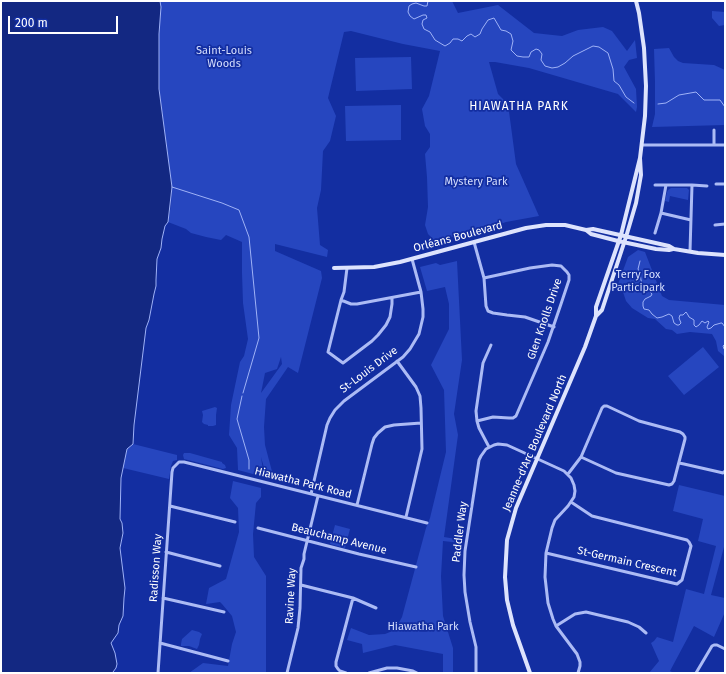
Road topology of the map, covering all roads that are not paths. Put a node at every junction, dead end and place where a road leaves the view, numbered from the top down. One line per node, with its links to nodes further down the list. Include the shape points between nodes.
1 (636, 1): 3 (main road, Jeanne-d'Arc Boulevard North, via 644,48 646,86)
2 (714, 130): 4 (street)
3 (642, 145): 4 (street); 6 (main road, Jeanne-d'Arc Boulevard North)
4 (714, 145): 5 (street)
5 (725, 145)
6 (640, 158): 19 (main road, Jeanne-d'Arc Boulevard North); 20 (main road, Jeanne-d'Arc Boulevard North, via 641,175)
7 (716, 184): 8 (street)
8 (725, 184)
9 (655, 185): 10 (street)
10 (666, 185): 11 (street); 13 (street)
11 (692, 185): 12 (street); 14 (street)
12 (707, 186)
13 (661, 213): 14 (street); 18 (street)
14 (691, 220): 25 (street)
15 (715, 224): 16 (street)
16 (725, 224)
17 (586, 230): 19 (main road, Orléans Boulevard, via 593,228); 21 (main road, Orléans Boulevard, via 591,234); 22 (main road, Orléans Boulevard, via 565,226 540,226)
18 (656, 233)
19 (621, 235): 20 (main road, Orléans Boulevard); 21 (main road, Jeanne-d'Arc Boulevard North)
20 (626, 237): 23 (main road, Jeanne-d'Arc Boulevard North); 24 (main road, Orléans Boulevard)
21 (618, 241): 23 (main road, Orléans Boulevard); 34 (main road, Jeanne-d'Arc Boulevard North, via 596,307)
22 (474, 242): 27 (main road, Orléans Boulevard); 30 (street)
23 (624, 242): 24 (main road, Orléans Boulevard, via 656,249); 34 (main road, Jeanne-d'Arc Boulevard North, via 602,310)
24 (674, 249): 25 (main road, Orléans Boulevard)
25 (690, 251): 26 (main road, Orléans Boulevard)
26 (725, 255)
27 (412, 259): 29 (main road, Orléans Boulevard, via 374,267); 31 (street, St-Louis Drive)
28 (334, 268): 29 (main road, Orléans Boulevard)
29 (347, 268): 33 (street)
30 (484, 278): 35 (street, via 488,311 524,317); 35 (street, Glen Knolls Drive, via 541,266 561,266 569,275 569,280)
31 (421, 292): 32 (street); 37 (street, St-Louis Drive, via 423,317 419,334 410,349)
32 (392, 298): 33 (street, via 357,304); 33 (street, via 390,317 386,325 372,341 343,363 328,352)
33 (341, 300)
34 (596, 316): 42 (main road, Jeanne-d'Arc Boulevard North)
35 (554, 327): 38 (street, Glen Knolls Drive, via 516,416)
36 (491, 345): 38 (street, via 483,364)
37 (397, 361): 39 (street, via 420,396); 47 (street, St-Louis Drive, via 335,410 327,425)
38 (477, 420): 40 (street)
39 (421, 423): 50 (street, via 386,427 374,438); 52 (street, via 420,457)
40 (489, 447): 42 (street, via 507,445); 76 (street, Paddler Way, via 479,460 466,542 464,575 466,602 476,647)
41 (581, 457): 43 (street, via 616,473 669,485 674,481); 43 (street, via 602,408 607,406 639,421 684,434 685,440); 46 (street)
42 (537, 459): 46 (street); 77 (main road, Jeanne-d'Arc Boulevard North, via 516,508 507,540 505,577 513,625)
43 (679, 463): 45 (street)
44 (175, 465): 47 (street, Hiawatha Park Road, via 184,462); 51 (street, Radisson Way, via 172,472)
45 (725, 472)
46 (568, 474): 49 (street, via 575,488)
47 (311, 494): 48 (street, Hiawatha Park Road)
48 (318, 496): 50 (street, Hiawatha Park Road); 56 (street, Ravine Way)
49 (571, 502): 58 (street, via 553,524); 58 (street, St-Germain Crescent, via 592,516 687,540 691,546 682,580 676,584)
50 (357, 505): 52 (street, Hiawatha Park Road)
51 (170, 506): 53 (street); 57 (street, Radisson Way)
52 (406, 518): 54 (street, Hiawatha Park Road)
53 (234, 522)
54 (427, 523)
55 (258, 528): 56 (street, Beauchamp Avenue)
56 (307, 541): 60 (street, Beauchamp Avenue); 61 (street, Ravine Way)
57 (166, 552): 59 (street); 62 (street, Radisson Way)
58 (546, 553): 66 (street, via 546,590)
59 (220, 566)
60 (416, 568)
61 (300, 585): 63 (street); 72 (street, Ravine Way, via 298,630)
62 (163, 598): 65 (street); 68 (street, Radisson Way)
63 (353, 598): 64 (street); 73 (street, via 336,662 338,669)
64 (376, 608)
65 (224, 612)
66 (556, 626): 67 (street, via 575,614 586,612 628,622); 78 (street, via 579,658)
67 (646, 633)
68 (160, 643): 70 (street); 71 (street, Radisson Way)
69 (725, 649): 79 (street, via 717,645 712,646)
70 (228, 661)
71 (158, 673)
72 (287, 673)
73 (346, 673)
74 (369, 673): 75 (street, via 397,668)
75 (417, 673)
76 (476, 673)
77 (530, 673)
78 (578, 673)
79 (696, 673)

